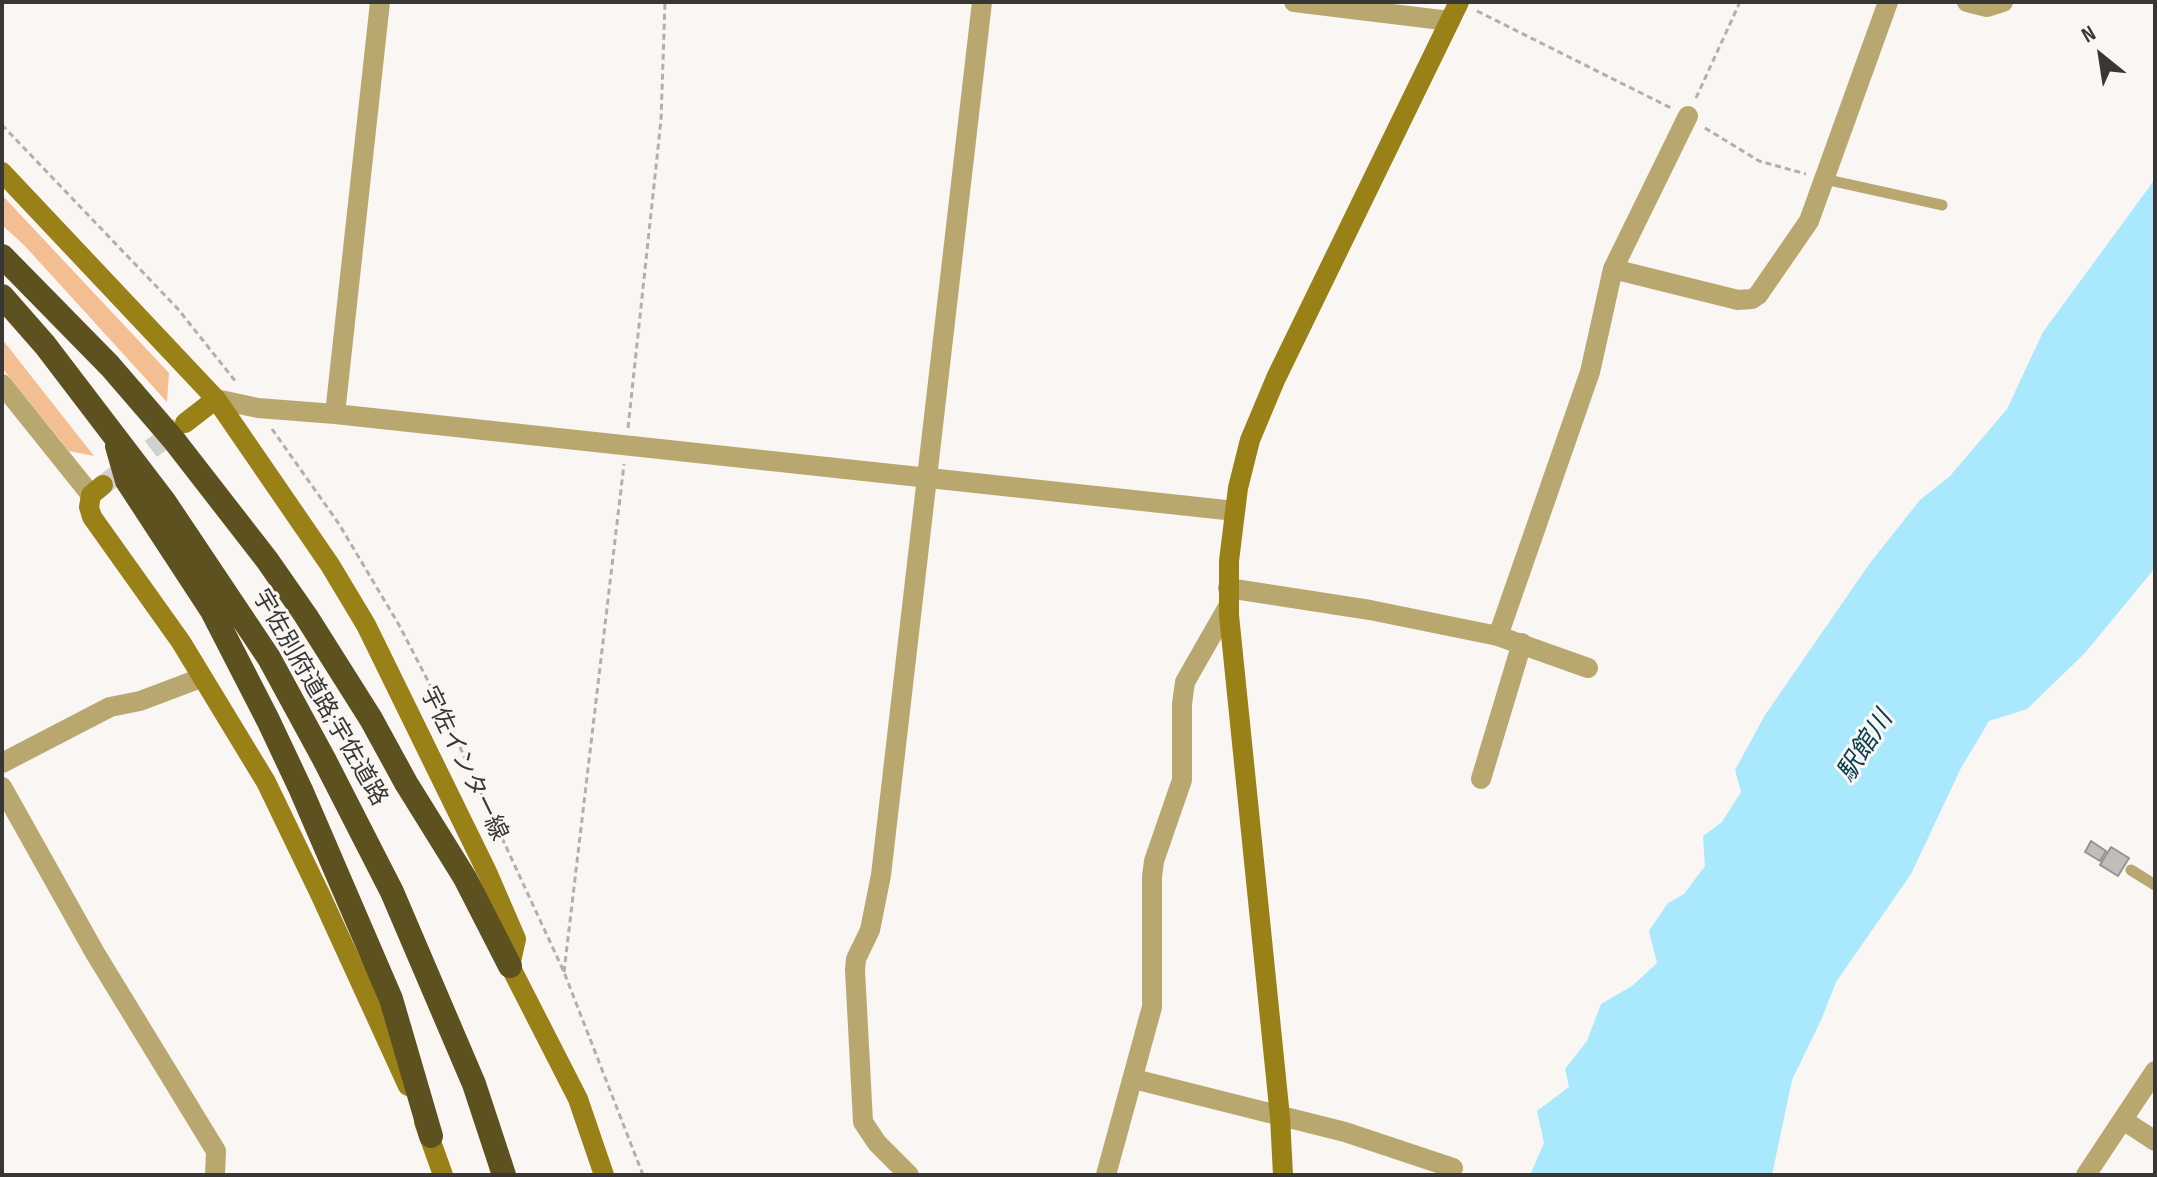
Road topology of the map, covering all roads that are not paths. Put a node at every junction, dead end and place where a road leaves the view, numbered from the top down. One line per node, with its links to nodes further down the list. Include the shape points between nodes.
1 (380, 2): 18 (street)
2 (982, 2): 21 (street)
3 (1294, 2): 8 (street)
4 (1459, 2): 8 (main road)
5 (1888, 2): 11 (street)
6 (1967, 2): 7 (street, via 1987,7)
7 (2003, 2)
8 (1450, 21): 23 (main road, via 1266,400 1244,463)
9 (1688, 116): 14 (street)
10 (2, 172): 17 (main road, 宇佐インター線)
11 (1824, 179): 12 (lane); 14 (street, via 1805,228 1752,299)
12 (1942, 205)
13 (2, 256): 34 (highway, via 110,366 267,560 363,705)
14 (1613, 269): 25 (street, via 1590,372)
15 (2, 296): 20 (highway, 宇佐別府道路;宇佐道路)
16 (2, 384): 22 (street)
17 (216, 399): 18 (street); 19 (main road); 34 (main road, 宇佐インター線, via 366,625 516,939)
18 (335, 414): 21 (street)
19 (185, 423)
20 (113, 432): 39 (highway, via 127,481 212,611 301,790 391,999); 44 (highway, 宇佐別府道路;宇佐道路, via 269,658 324,759 430,976)
21 (927, 477): 23 (street); 46 (street, via 880,884 855,970 863,1122)
22 (97, 490): 28 (main road, via 89,507 92,517)
23 (1235, 511): 24 (main road)
24 (1229, 596): 25 (street, via 1370,610); 36 (street, via 1183,692 1183,770 1154,861 1152,1007); 37 (main road)
25 (1498, 636): 26 (street)
26 (1522, 643): 27 (street); 30 (street)
27 (1588, 668)
28 (201, 678): 29 (street, via 110,707); 39 (main road, via 266,782)
29 (2, 763)
30 (1481, 779)
31 (2, 787): 42 (street, via 95,953 210,1140 216,1151)
32 (2131, 870): 33 (lane)
33 (2155, 885)
34 (510, 966): 45 (main road, 宇佐インター線, via 578,1099)
35 (2155, 1071): 38 (street)
36 (1134, 1079): 37 (street); 47 (street)
37 (1280, 1117): 41 (street, via 1383,1143); 48 (main road)
38 (2123, 1120): 40 (street); 49 (street)
39 (431, 1136): 43 (main road)
40 (2155, 1141)
41 (1453, 1168)
42 (215, 1175)
43 (443, 1175)
44 (504, 1175)
45 (604, 1175)
46 (909, 1175)
47 (1106, 1175)
48 (1283, 1175)
49 (2086, 1175)

